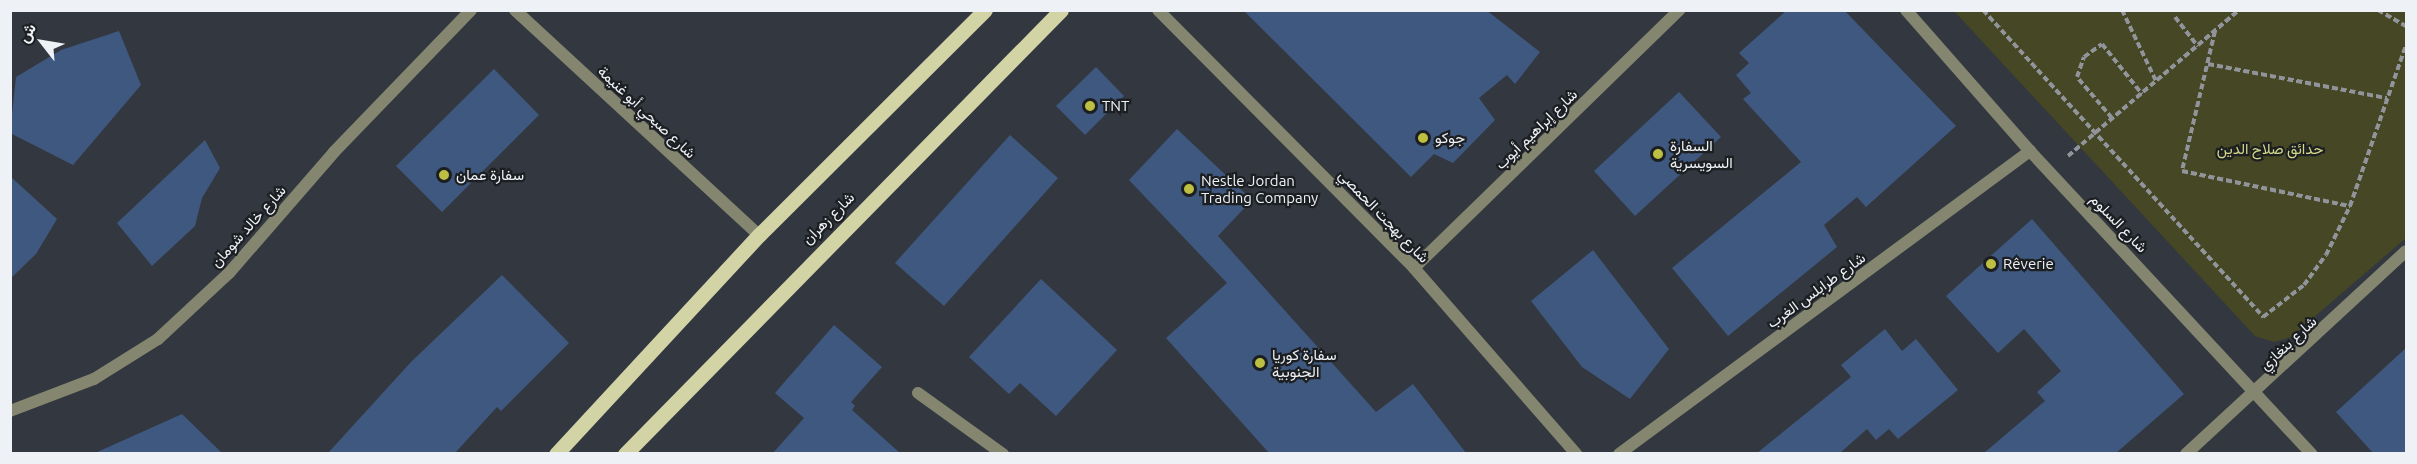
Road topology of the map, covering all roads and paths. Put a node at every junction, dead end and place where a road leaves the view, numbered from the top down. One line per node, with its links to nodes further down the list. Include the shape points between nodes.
1 (471, 10): 31 (street, شارع خالد شومان, via 334,152 229,273 158,339 94,379)
2 (515, 10): 26 (street, شارع صبحي أبو غنيمة)
3 (986, 10): 26 (main road)
4 (1061, 10): 33 (main road, شارع زهران)
5 (1158, 10): 28 (street, شارع بهجت الحمصي)
6 (1679, 10): 28 (street, شارع إبراهيم أيوب)
7 (1906, 10): 23 (street, شارع السلوم)
8 (1983, 10): 22 (path)
9 (2122, 10): 18 (path)
10 (2239, 10): 14 (path)
11 (2378, 10): 13 (path)
12 (2175, 17): 16 (path)
13 (2406, 26)
14 (2215, 31): 16 (path); 17 (path)
15 (2406, 45): 20 (path)
16 (2198, 46): 18 (path)
17 (2208, 63): 20 (path); 25 (path, via 2182,171)
18 (2156, 81): 19 (path)
19 (2142, 94): 21 (path); 21 (path, via 2102,44 2084,57 2077,77)
20 (2387, 98): 25 (path)
21 (2112, 118): 22 (path)
22 (2094, 134): 24 (path); 25 (path, via 2263,317 2315,270)
23 (2030, 151): 24 (street, شارع السلوم); 36 (street, شارع طرابلس الغرب)
24 (2050, 172): 29 (street, شارع السلوم)
25 (2350, 206)
26 (759, 235): 32 (main road)
27 (2406, 251): 29 (street, شارع بنغازي)
28 (1414, 268): 35 (street, شارع بهجت الحمصي)
29 (2258, 392): 37 (street, شارع بنغازي); 38 (street, شارع السلوم)
30 (918, 393): 34 (street)
31 (10, 411)
32 (556, 453)
33 (625, 453)
34 (1003, 453)
35 (1576, 453)
36 (1619, 453)
37 (2186, 453)
38 (2312, 453)

